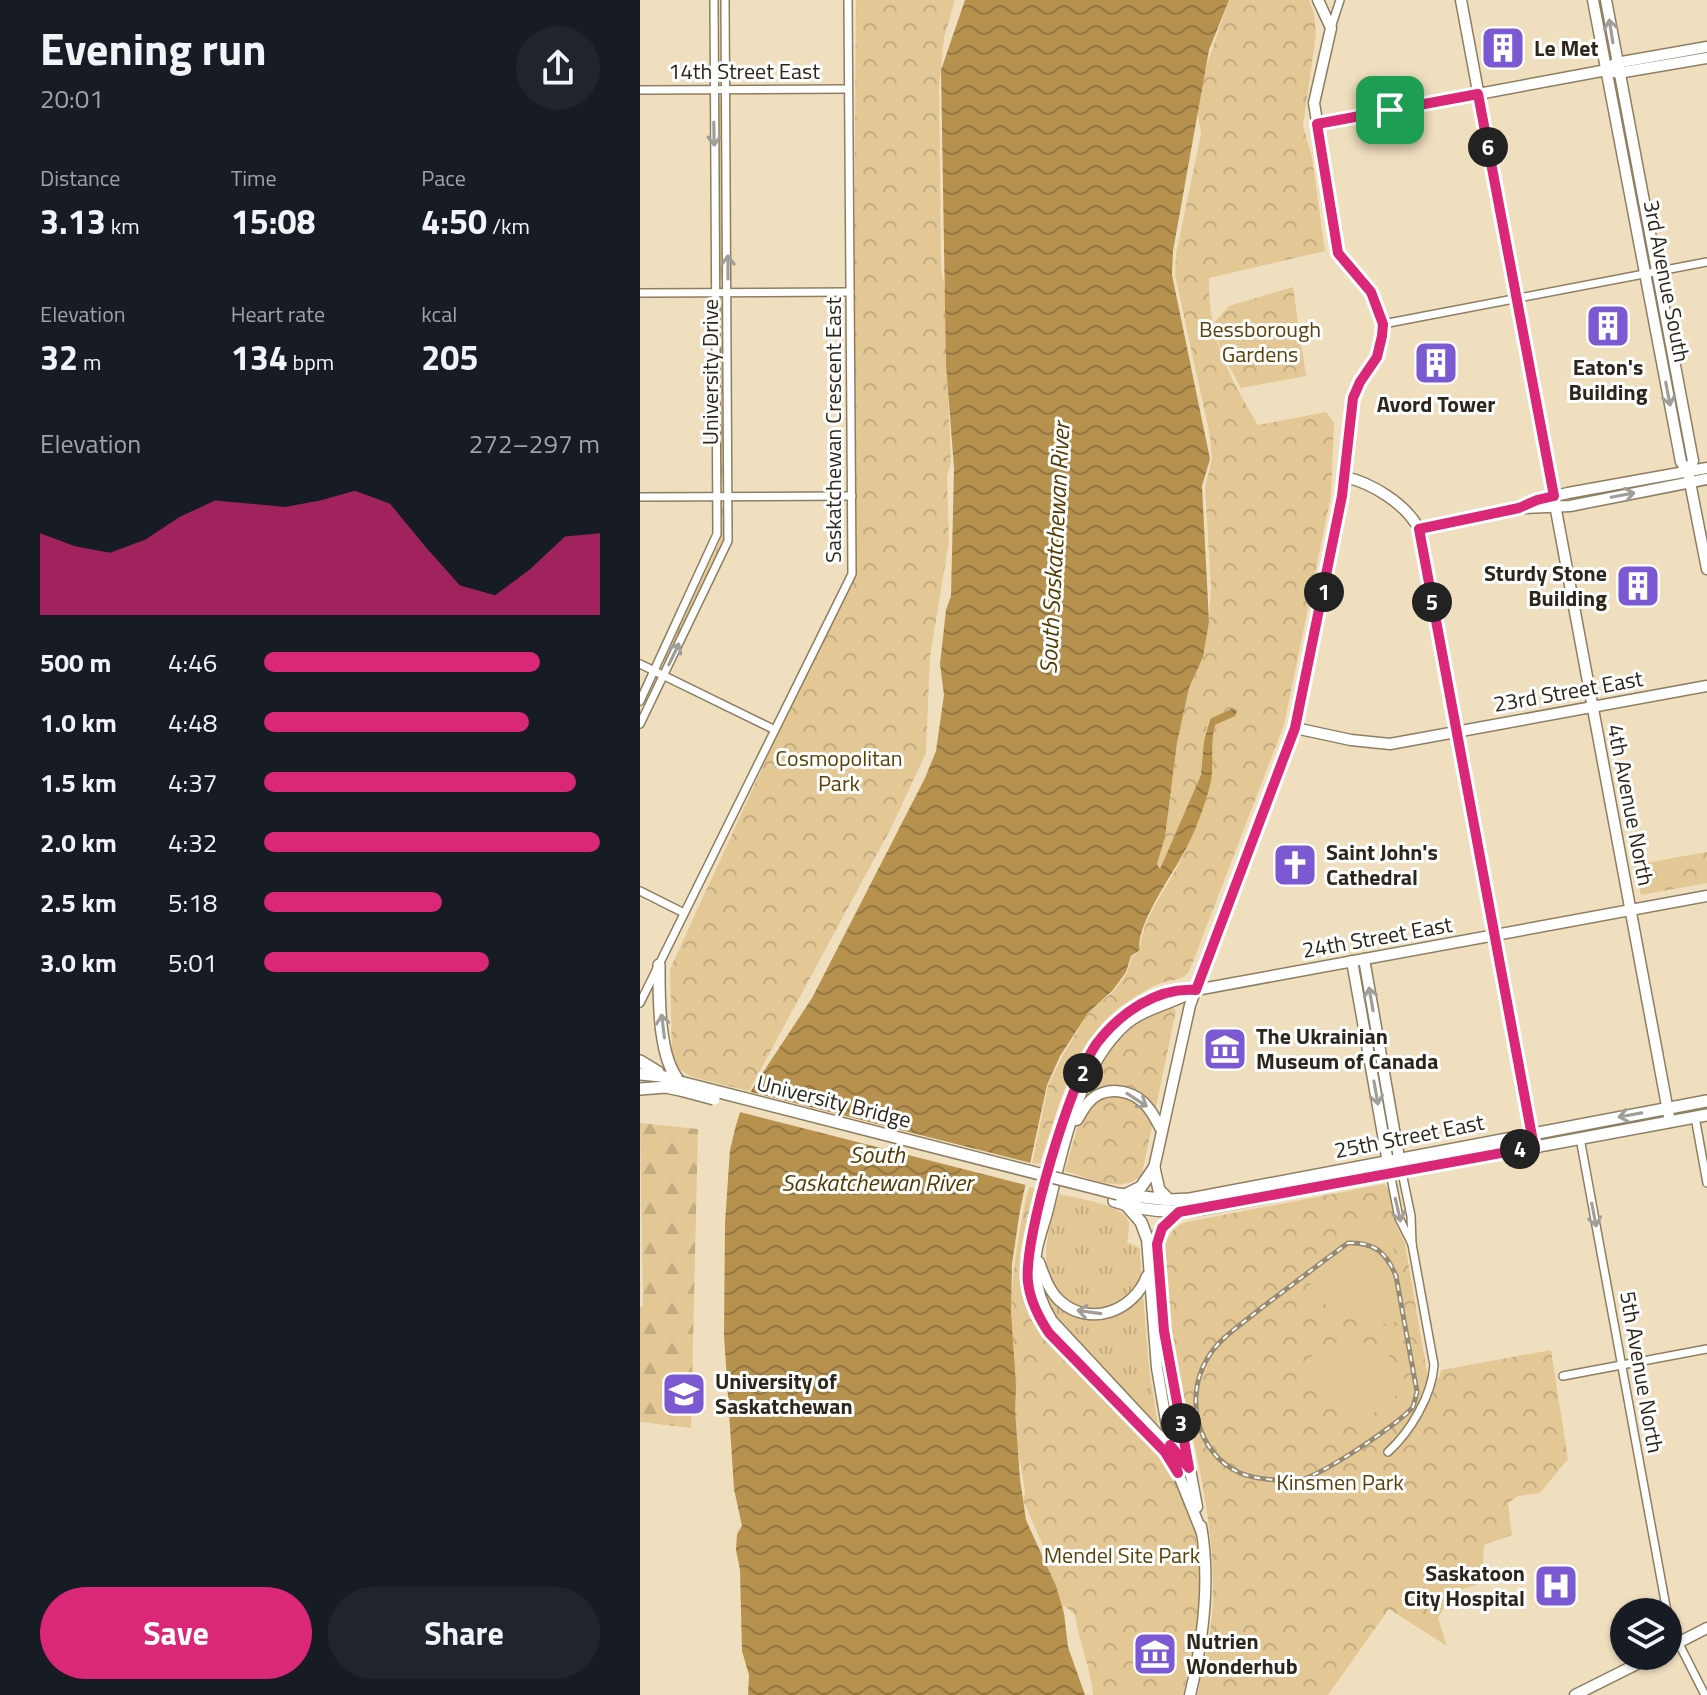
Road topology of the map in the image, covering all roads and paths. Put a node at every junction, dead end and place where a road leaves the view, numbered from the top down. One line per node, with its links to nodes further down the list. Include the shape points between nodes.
1 (714, 0): 13 (street, University Drive)
2 (725, 0): 16 (street, University Drive)
3 (848, 0): 14 (street, Saskatchewan Crescent East)
4 (1318, 0): 9 (street)
5 (1340, 0): 9 (street)
6 (1461, 0): 17 (street, 4th Avenue North)
7 (1593, 0): 12 (street, 3rd Avenue South)
8 (1606, 0): 12 (street, 3rd Avenue South, one-way to 8)
9 (1331, 28): 18 (street, via 1314,103)
10 (1707, 47): 12 (street)
11 (1707, 58): 12 (street)
12 (1613, 69): 17 (street); 20 (street, 3rd Avenue South)
13 (714, 89): 15 (street, 14th Street East); 16 (street, 14th Street East); 23 (street, University Drive, one-way to 23)
14 (848, 89): 16 (street, 14th Street East); 21 (street, Saskatchewan Crescent East)
15 (640, 90)
16 (726, 90): 24 (street, University Drive, one-way to 16)
17 (1478, 94): 18 (street); 25 (street, 4th Avenue North)
18 (1317, 124): 26 (street, via 1338,253 1371,292)
19 (1707, 262): 20 (street)
20 (1651, 273): 25 (street); 29 (street, 3rd Avenue South, via 1693,461)
21 (850, 292): 24 (street); 33 (street, Saskatchewan Crescent East)
22 (640, 293): 23 (street)
23 (717, 293): 24 (street); 32 (street, University Drive)
24 (728, 293): 31 (street, University Drive)
25 (1516, 299): 26 (street); 35 (street, 4th Avenue North)
26 (1383, 324): 28 (street, via 1377,357 1353,398)
27 (1707, 468): 29 (street)
28 (1345, 477): 36 (street, via 1371,487 1407,512); 45 (street)
29 (1689, 477): 30 (street); 35 (street); 37 (street, 3rd Avenue South)
30 (1707, 479)
31 (728, 495): 32 (street); 33 (street); 40 (street, University Drive, one-way to 31, via 728,541)
32 (718, 496): 34 (street); 39 (street, University Drive, via 712,550)
33 (852, 496): 46 (street, Saskatchewan Crescent East, via 852,574)
34 (640, 497)
35 (1555, 502): 36 (street); 43 (street, 4th Avenue North)
36 (1419, 529): 47 (street)
37 (1707, 569)
38 (640, 664): 39 (street)
39 (655, 671): 40 (street); 42 (street, University Drive)
40 (664, 676): 44 (street, University Drive); 46 (street)
41 (1707, 686): 43 (street, 23rd Street East)
42 (640, 701)
43 (1592, 707): 47 (street, 23rd Street East); 50 (street, 4th Avenue North)
44 (640, 724)
45 (1295, 728): 47 (street, 23rd Street East, via 1380,744); 56 (street)
46 (775, 730): 51 (street, Saskatchewan Crescent East)
47 (1456, 732): 52 (street)
48 (640, 891): 51 (street)
49 (1707, 896): 50 (street, 24th Street East)
50 (1630, 910): 52 (street, 24th Street East); 63 (street, 4th Avenue North)
51 (684, 913): 55 (street, Saskatchewan Crescent East)
52 (1494, 936): 53 (street, 24th Street East); 67 (street)
53 (1364, 959): 54 (street, 24th Street East); 71 (street, one-way to 53)
54 (1352, 961): 56 (street, 24th Street East); 71 (street, one-way to 71)
55 (659, 965): 57 (street, Saskatchewan Crescent East); 60 (main road, one-way to 55, via 667,1056)
56 (1196, 990): 66 (street); 68 (street, via 1136,1017 1114,1037 1097,1060); 88 (street, via 1143,1002 1093,1050 1060,1132 1028,1255 1028,1286 1040,1320 1165,1452)
57 (640, 1003)
58 (640, 1061): 60 (main road)
59 (640, 1074): 60 (main road)
60 (677, 1083): 61 (main road); 75 (main road, University Bridge, bridge)
61 (640, 1089)
62 (1707, 1101): 63 (main road, 25th Street East)
63 (1667, 1108): 65 (street, 4th Avenue North); 67 (main road, 25th Street East, one-way to 67)
64 (1701, 1116): 65 (main road, 25th Street East); 74 (street)
65 (1670, 1122): 69 (main road, 25th Street East)
66 (1162, 1131): 68 (street, one-way to 66, via 1089,1102 1120,1091 1149,1108); 72 (street)
67 (1531, 1133): 70 (street); 71 (main road, 25th Street East)
68 (1066, 1138): 80 (street)
69 (1580, 1138): 70 (main road, 25th Street East); 83 (street, 5th Avenue North, one-way to 83)
70 (1534, 1147): 73 (main road, 25th Street East)
71 (1394, 1159): 73 (street); 76 (main road, 25th Street East)
72 (1154, 1168): 75 (main road, via 1141,1187); 76 (main road, via 1159,1190)
73 (1396, 1172): 78 (main road, 25th Street East); 86 (street, via 1411,1216 1434,1375 1408,1432)
74 (1707, 1183)
75 (1116, 1198): 76 (main road, 25th Street East); 77 (main road, 25th Street East)
76 (1169, 1200)
77 (1127, 1205): 78 (main road, 25th Street East); 79 (main road)
78 (1179, 1212): 79 (main road)
79 (1152, 1237): 81 (street); 87 (street)
80 (1036, 1255): 81 (street, one-way to 80, via 1131,1301 1110,1313 1090,1314 1062,1302); 85 (street, via 1040,1297 1052,1321)
81 (1148, 1274): 85 (street)
82 (1707, 1349): 83 (street)
83 (1620, 1365): 84 (street); 90 (street, 5th Avenue North)
84 (1563, 1376)
85 (1170, 1445): 87 (street); 88 (street)
86 (1388, 1452)
87 (1189, 1468): 89 (street)
88 (1178, 1473): 89 (street)
89 (1202, 1533): 95 (street, via 1204,1617)
90 (1665, 1598)
91 (1707, 1628): 92 (street)
92 (1682, 1641)
93 (1682, 1660): 97 (street, 5th Avenue North)
94 (1625, 1670): 96 (street)
95 (1190, 1695)
96 (1575, 1695)
97 (1705, 1695)

